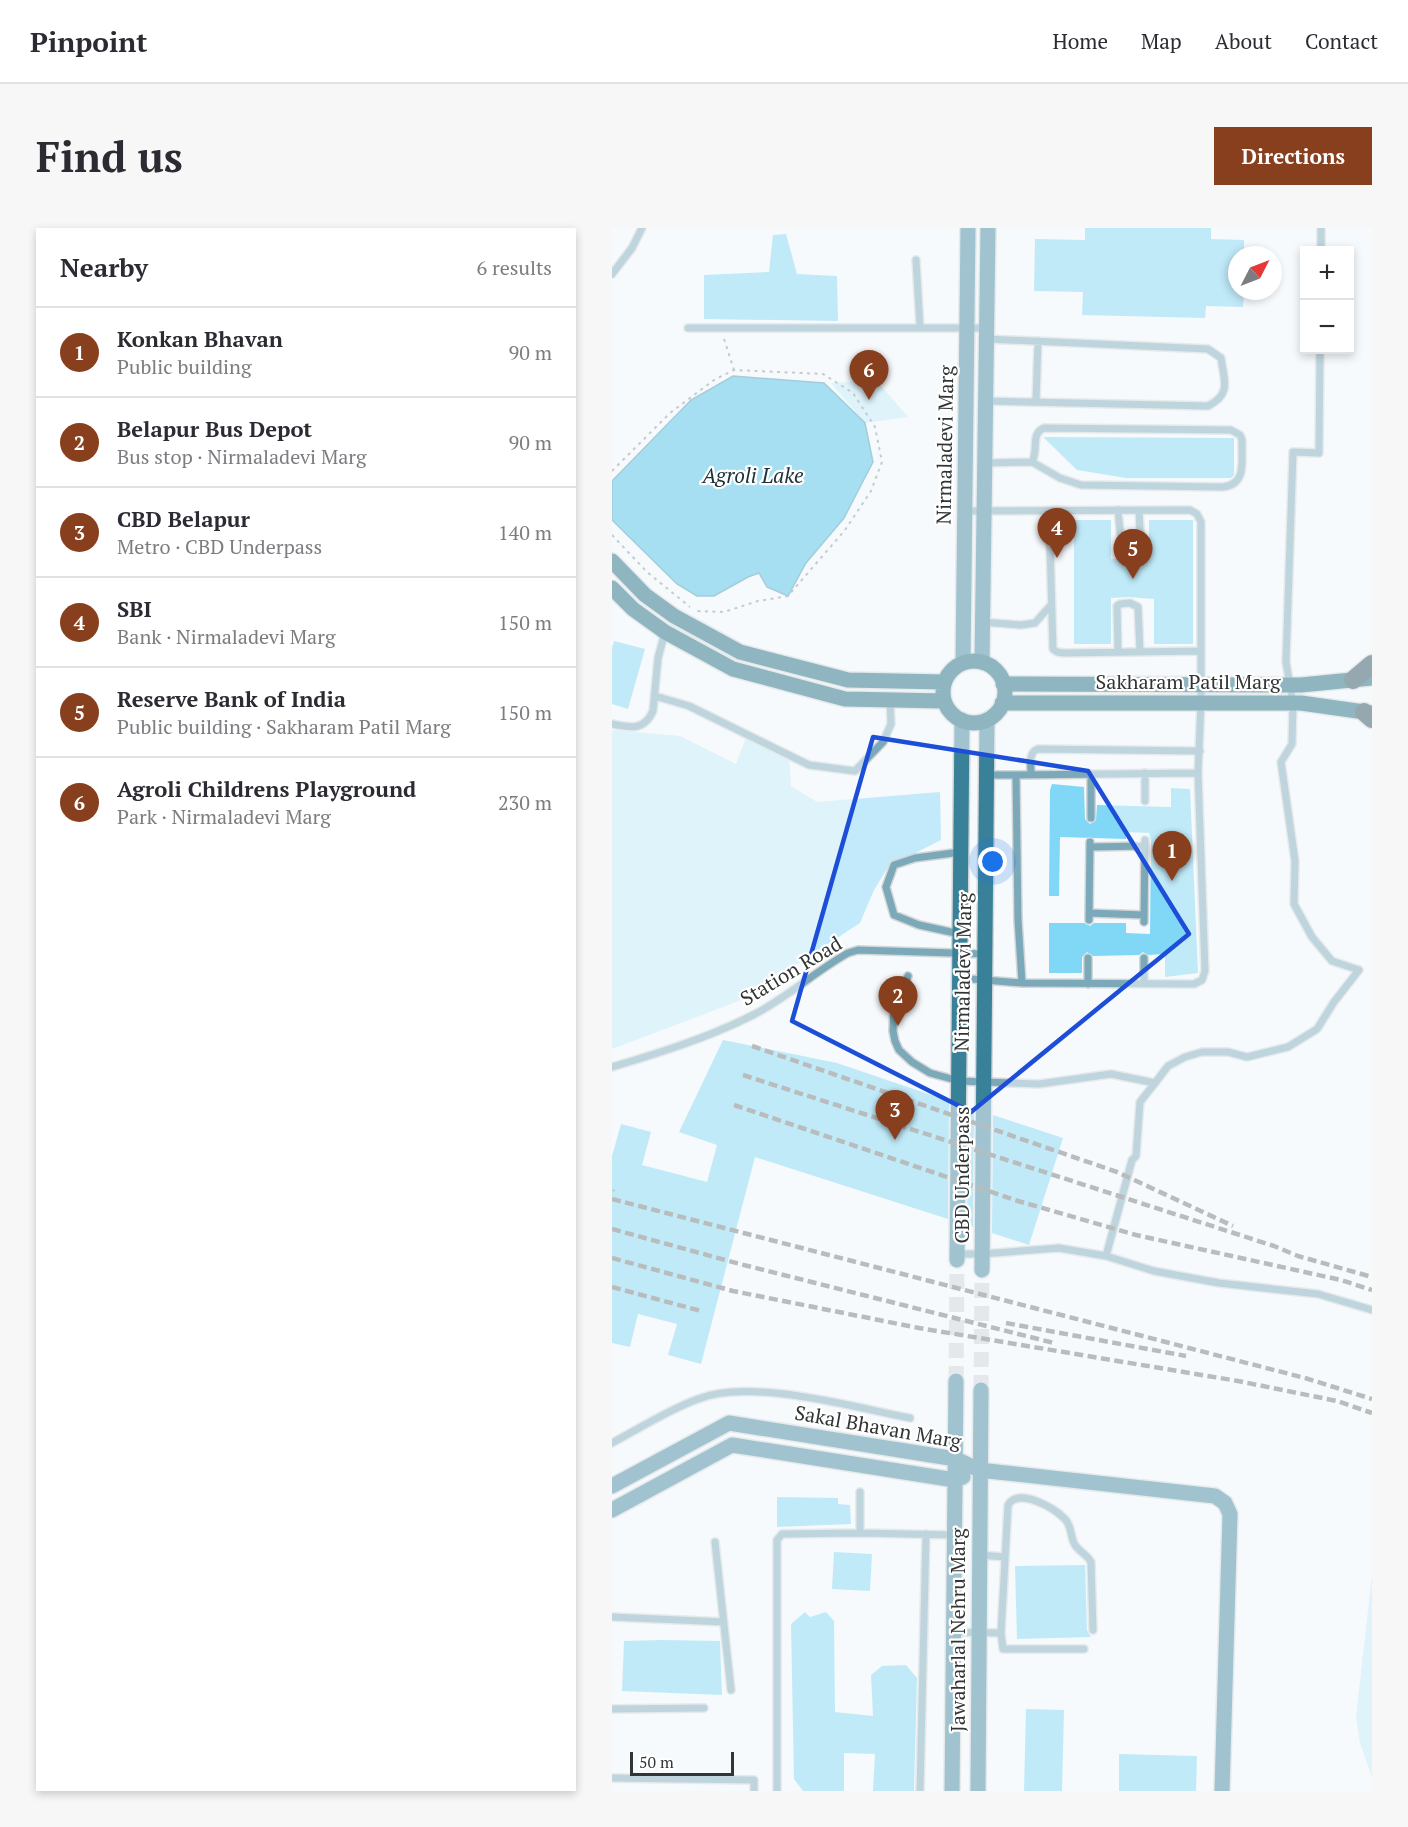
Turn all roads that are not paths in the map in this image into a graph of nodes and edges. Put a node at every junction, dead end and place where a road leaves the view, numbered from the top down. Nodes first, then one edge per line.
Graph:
1 (642, 228) edge
2 (968, 228) edge
3 (988, 228) edge
4 (1321, 228) edge
5 (1321, 246) edge
6 (916, 260) dead end
7 (612, 274) edge
8 (920, 327) junction
9 (967, 327) junction
10 (688, 328) dead end
11 (986, 333) junction
12 (1038, 341) junction
13 (1320, 354) edge
14 (985, 401) junction
15 (1036, 402) junction
16 (1032, 462) junction
17 (985, 463) junction
18 (1118, 510) junction
19 (1139, 510) junction
20 (965, 511) junction
21 (984, 512) junction
22 (1049, 512) junction
23 (612, 561) edge
24 (612, 588) edge
25 (1050, 606) junction
26 (982, 622) junction
27 (665, 632) junction
28 (1201, 651) junction
29 (1118, 652) junction
30 (1140, 652) junction
31 (982, 662) junction
32 (963, 663) junction
33 (1372, 664) edge
34 (1372, 678) edge
35 (1353, 680) junction
36 (944, 682) junction
37 (1003, 684) junction
38 (1200, 685) junction
39 (1290, 685) junction
40 (655, 696) junction
41 (890, 700) junction
42 (944, 701) junction
43 (1202, 702) junction
44 (1002, 703) junction
45 (1293, 703) junction
46 (1370, 715) edge
47 (962, 720) junction
48 (987, 720) junction
49 (612, 724) edge
50 (1200, 751) junction
51 (1145, 773) junction
52 (1198, 773) junction
53 (1031, 774) junction
54 (1091, 774) junction
55 (986, 775) junction
56 (1016, 775) junction
57 (1145, 801) dead end
58 (1091, 818) dead end
59 (961, 852) junction
60 (1089, 917) joint
61 (960, 934) junction
62 (960, 953) junction
63 (985, 954) junction
64 (1088, 958) dead end
65 (1144, 958) dead end
66 (908, 976) dead end
67 (960, 978) junction
68 (984, 981) junction
69 (1022, 983) junction
70 (1088, 984) junction
71 (1144, 984) junction
72 (612, 1067) edge
73 (983, 1080) junction
74 (959, 1081) junction
75 (1155, 1083) junction
76 (1106, 1256) junction
77 (957, 1257) joint
78 (982, 1262) junction
79 (1372, 1310) edge
80 (956, 1382) tunnel mouth
81 (981, 1390) tunnel mouth
82 (910, 1418) dead end
83 (612, 1443) edge
84 (956, 1458) junction
85 (980, 1470) junction
86 (955, 1480) junction
87 (612, 1486) edge
88 (860, 1492) dead end
89 (612, 1509) edge
90 (860, 1533) junction
91 (926, 1533) junction
92 (955, 1535) junction
93 (715, 1542) dead end
94 (980, 1555) junction
95 (1005, 1557) junction
96 (612, 1617) edge
97 (724, 1622) junction
98 (1093, 1630) dead end
99 (954, 1632) junction
100 (979, 1632) junction
101 (1001, 1633) junction
102 (1084, 1649) dead end
103 (731, 1690) dead end
104 (704, 1708) dead end
105 (612, 1709) edge
106 (612, 1778) edge
107 (754, 1791) edge
108 (777, 1791) edge
109 (920, 1791) edge
110 (952, 1791) edge
111 (978, 1791) edge
112 (1222, 1791) edge

1 - 7 lane
2 - 9 main road, Nirmaladevi Marg
3 - 11 main road, Nirmaladevi Marg
4 - 5 lane
6 - 8 lane
8 - 9 lane
8 - 10 lane
9 - 11 lane
9 - 20 main road, Nirmaladevi Marg
11 - 12 lane
11 - 14 main road, Nirmaladevi Marg
12 - 15 lane
12 - 15 lane
13 - 39 lane
14 - 15 lane
14 - 17 main road, Nirmaladevi Marg
16 - 16 lane
16 - 17 lane
17 - 21 main road, Nirmaladevi Marg
18 - 19 lane
18 - 19 lane
18 - 22 lane
19 - 28 lane
20 - 21 lane
20 - 32 main road, Nirmaladevi Marg
21 - 22 lane
21 - 26 main road, Nirmaladevi Marg
22 - 25 lane
23 - 36 main road
24 - 27 main road
25 - 26 lane
25 - 29 lane
26 - 31 main road, Nirmaladevi Marg
27 - 40 lane
27 - 41 main road
28 - 30 lane
28 - 38 lane
29 - 30 lane
29 - 30 lane
31 - 32 main road
31 - 37 main road
32 - 36 main road
33 - 35 highway
34 - 35 main road, Sakharam Patil Marg
35 - 39 main road, Sakharam Patil Marg
36 - 42 main road
37 - 38 main road, Sakharam Patil Marg
37 - 44 main road
38 - 39 main road, Sakharam Patil Marg
38 - 43 lane
39 - 45 lane
40 - 41 lane
40 - 49 lane
41 - 42 main road
42 - 47 main road
43 - 44 main road, Sakharam Patil Marg
43 - 45 main road, Sakharam Patil Marg
43 - 50 lane
44 - 48 main road
45 - 46 main road, Sakharam Patil Marg
45 - 75 lane
47 - 48 main road
47 - 59 main road, Nirmaladevi Marg
48 - 55 main road, Nirmaladevi Marg
50 - 52 lane
50 - 53 lane
51 - 52 lane
51 - 54 lane
51 - 57 lane
52 - 71 lane
53 - 54 lane
53 - 56 lane
54 - 58 lane
55 - 56 lane
55 - 63 main road, Nirmaladevi Marg
56 - 69 lane
59 - 61 main road, Nirmaladevi Marg
59 - 61 lane
60 - 60 lane
61 - 62 main road, Nirmaladevi Marg
62 - 63 lane, Station Road
62 - 67 main road, Nirmaladevi Marg
62 - 72 lane, Station Road
63 - 68 main road, Nirmaladevi Marg
64 - 70 lane
65 - 71 lane
66 - 74 lane
67 - 68 lane
67 - 74 main road, Nirmaladevi Marg
68 - 69 lane
68 - 73 main road, Nirmaladevi Marg
69 - 70 lane
70 - 71 lane
73 - 74 lane
73 - 75 lane
73 - 78 main road, CBD Underpass
74 - 77 main road, CBD Underpass
75 - 76 lane
76 - 78 lane
76 - 79 lane
77 - 78 lane
80 - 84 main road
81 - 85 main road
82 - 83 lane
84 - 85 main road, Sakal Bhavan Marg
84 - 86 main road
84 - 87 main road, Sakal Bhavan Marg
85 - 86 main road, Sakal Bhavan Marg
85 - 94 main road, Jawaharlal Nehru Marg
85 - 112 main road
86 - 89 main road, Sakal Bhavan Marg
86 - 92 main road, Jawaharlal Nehru Marg
88 - 90 lane
90 - 91 lane
90 - 108 lane
91 - 92 lane
91 - 109 lane
92 - 99 main road, Jawaharlal Nehru Marg
93 - 97 lane
94 - 95 lane
94 - 100 main road, Jawaharlal Nehru Marg
95 - 98 lane
95 - 101 lane
96 - 97 lane
97 - 103 lane
99 - 100 lane
99 - 110 main road, Jawaharlal Nehru Marg
100 - 101 lane
100 - 111 main road, Jawaharlal Nehru Marg
101 - 102 lane
104 - 105 lane
106 - 107 lane

